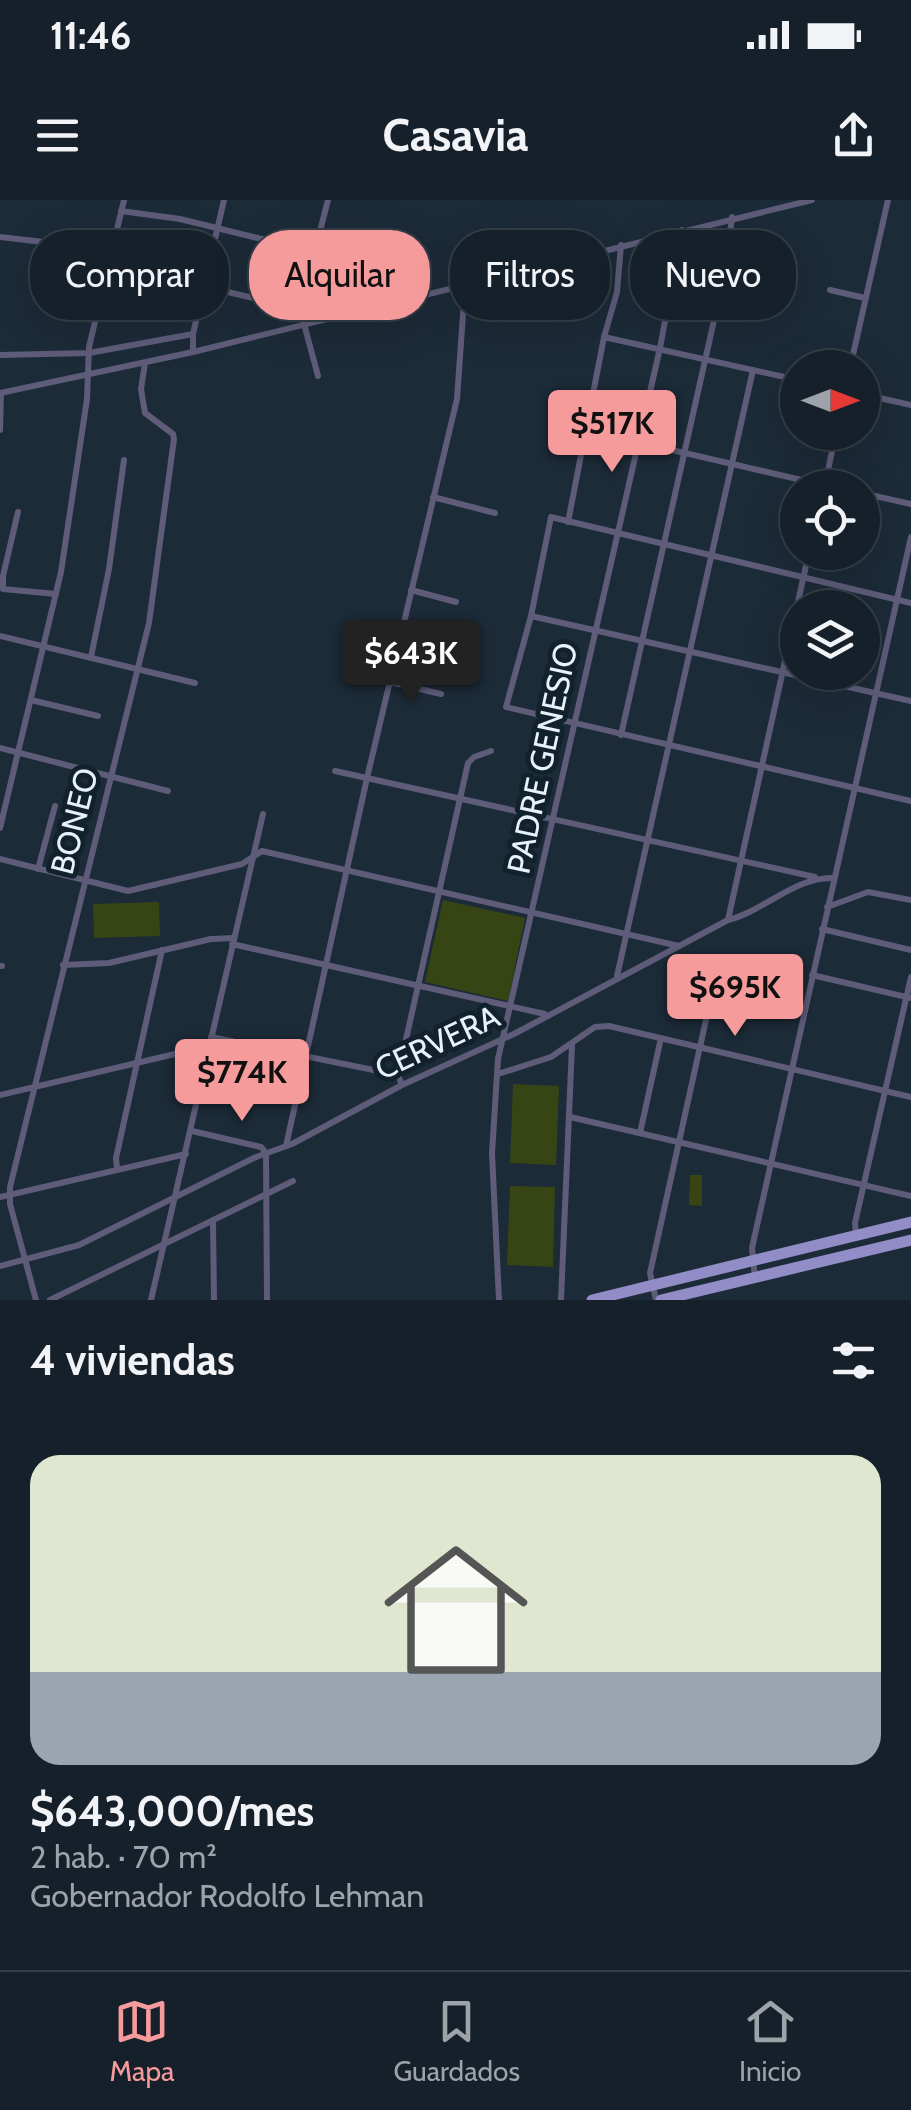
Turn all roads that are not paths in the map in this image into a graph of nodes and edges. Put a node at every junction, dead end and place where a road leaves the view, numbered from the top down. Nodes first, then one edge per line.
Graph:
1 (124, 200) edge
2 (224, 200) edge
3 (328, 200) edge
4 (812, 200) edge
5 (888, 200) edge
6 (121, 212) junction
7 (732, 217) junction
8 (218, 228) junction
9 (116, 230) edge
10 (320, 230) edge
11 (682, 230) edge
12 (730, 230) edge
13 (249, 236) edge
14 (0, 237) edge
15 (30, 240) edge
16 (630, 243) edge
17 (622, 245) junction
18 (610, 248) edge
19 (450, 290) edge
20 (830, 290) dead end
21 (866, 298) junction
22 (96, 320) edge
23 (196, 320) edge
24 (304, 320) edge
25 (463, 320) edge
26 (665, 320) edge
27 (714, 320) edge
28 (306, 324) junction
29 (193, 334) junction
30 (604, 337) junction
31 (660, 348) junction
32 (854, 350) edge
33 (192, 352) junction
34 (89, 354) junction
35 (0, 355) edge
36 (706, 359) junction
37 (145, 363) junction
38 (753, 370) junction
39 (88, 376) junction
40 (318, 376) dead end
41 (780, 376) edge
42 (1, 393) edge
43 (880, 398) edge
44 (911, 405) edge
45 (0, 430) edge
46 (586, 430) junction
47 (638, 443) junction
48 (685, 453) junction
49 (124, 460) dead end
50 (732, 463) junction
51 (780, 475) edge
52 (433, 497) junction
53 (880, 497) edge
54 (911, 504) edge
55 (18, 512) dead end
56 (495, 513) dead end
57 (568, 522) junction
58 (617, 535) junction
59 (911, 537) edge
60 (664, 546) junction
61 (712, 558) junction
62 (805, 570) edge
63 (803, 579) junction
64 (412, 590) junction
65 (801, 590) edge
66 (56, 594) junction
67 (897, 600) junction
68 (456, 602) dead end
69 (911, 603) edge
70 (531, 616) junction
71 (595, 631) junction
72 (0, 636) edge
73 (642, 642) junction
74 (44, 646) junction
75 (691, 652) junction
76 (91, 658) junction
77 (138, 670) junction
78 (780, 673) edge
79 (390, 682) junction
80 (780, 682) edge
81 (195, 683) dead end
82 (859, 690) edge
83 (441, 694) dead end
84 (877, 694) junction
85 (31, 700) junction
86 (911, 701) edge
87 (98, 716) dead end
88 (574, 724) junction
89 (620, 736) junction
90 (669, 746) junction
91 (0, 748) edge
92 (491, 750) dead end
93 (19, 752) junction
94 (762, 768) junction
95 (335, 771) dead end
96 (112, 776) junction
97 (367, 778) junction
98 (855, 789) junction
99 (168, 791) dead end
100 (460, 797) junction
101 (911, 802) edge
102 (55, 806) dead end
103 (263, 814) dead end
104 (554, 818) junction
105 (0, 828) edge
106 (648, 840) junction
107 (253, 856) junction
108 (0, 859) edge
109 (741, 860) junction
110 (38, 869) junction
111 (346, 870) junction
112 (817, 877) junction
113 (834, 878) junction
114 (84, 882) junction
115 (440, 892) junction
116 (911, 900) edge
117 (827, 908) junction
118 (533, 913) junction
119 (728, 920) junction
120 (822, 929) junction
121 (627, 932) junction
122 (233, 941) junction
123 (680, 946) junction
124 (162, 950) junction
125 (911, 950) edge
126 (326, 964) junction
127 (63, 965) junction
128 (812, 975) junction
129 (617, 977) junction
130 (911, 978) edge
131 (420, 984) junction
132 (711, 998) dead end
133 (909, 998) edge
134 (511, 1006) junction
135 (546, 1014) junction
136 (211, 1037) junction
137 (504, 1038) junction
138 (661, 1038) junction
139 (572, 1044) junction
140 (209, 1046) junction
141 (700, 1049) junction
142 (304, 1056) junction
143 (139, 1062) junction
144 (791, 1070) junction
145 (385, 1074) junction
146 (398, 1074) junction
147 (498, 1074) junction
148 (402, 1085) junction
149 (32, 1088) junction
150 (391, 1090) junction
151 (885, 1091) junction
152 (0, 1095) edge
153 (911, 1097) edge
154 (570, 1118) junction
155 (192, 1131) junction
156 (640, 1132) junction
157 (678, 1141) junction
158 (286, 1146) junction
159 (266, 1153) junction
160 (186, 1154) junction
161 (770, 1162) junction
162 (117, 1168) junction
163 (293, 1181) dead end
164 (864, 1185) junction
165 (10, 1194) junction
166 (266, 1195) junction
167 (911, 1196) edge
168 (0, 1197) edge
169 (176, 1198) junction
170 (212, 1220) junction
171 (911, 1222) edge
172 (856, 1235) junction
173 (911, 1240) edge
174 (166, 1242) junction
175 (26, 1259) junction
176 (752, 1260) junction
177 (0, 1266) edge
178 (755, 1278) junction
179 (651, 1286) junction
180 (36, 1300) edge
181 (50, 1300) edge
182 (151, 1300) edge
183 (214, 1300) edge
184 (267, 1300) edge
185 (499, 1300) edge
186 (561, 1300) edge
187 (592, 1300) edge
188 (658, 1300) edge

1 - 6 street
2 - 8 street
3 - 10 street
4 - 7 street
5 - 21 street
6 - 8 street
6 - 9 street
7 - 11 street
7 - 12 street
8 - 13 street
14 - 15 street
16 - 17 street
17 - 18 street
17 - 30 street
19 - 28 street
20 - 21 street
21 - 32 street
22 - 34 street
23 - 29 street
24 - 28 street
25 - 52 street
26 - 31 street, PADRE GENESIO
27 - 36 street
28 - 33 street
28 - 40 street
29 - 33 street
29 - 34 street
30 - 31 street
30 - 46 street
31 - 36 street
31 - 47 street, PADRE GENESIO
33 - 37 street
34 - 35 street
34 - 39 street
36 - 38 street
36 - 48 street
37 - 39 street
37 - 77 street, BONEO
38 - 41 street
38 - 50 street
39 - 42 street
39 - 66 street
42 - 45 street
43 - 44 street
46 - 47 street
46 - 57 street
47 - 48 street
47 - 58 street, PADRE GENESIO
48 - 50 street
48 - 60 street
49 - 76 street
50 - 51 street
50 - 61 street
52 - 56 street
52 - 64 street
53 - 54 street
55 - 66 street
57 - 58 street
57 - 70 street
58 - 60 street
58 - 71 street, PADRE GENESIO
59 - 67 street
60 - 61 street
60 - 73 street
61 - 63 street
61 - 75 street
62 - 63 street
63 - 65 street
63 - 67 street
64 - 68 street
64 - 79 street
66 - 74 street
67 - 69 street
67 - 84 street
70 - 71 street
70 - 88 street
71 - 73 street
71 - 88 street, PADRE GENESIO
72 - 74 street
73 - 75 street
73 - 89 street
74 - 76 street
74 - 85 street
75 - 78 street
75 - 90 street
76 - 77 street
77 - 81 street
77 - 96 street, BONEO
79 - 83 street
79 - 97 street
80 - 94 street
82 - 84 street
84 - 86 street
84 - 98 street
85 - 87 street
85 - 93 street
88 - 89 street
88 - 104 street, PADRE GENESIO
89 - 90 street
90 - 94 street
90 - 106 street
91 - 93 street
92 - 100 street
93 - 96 street
93 - 105 street
94 - 98 street
94 - 109 street
95 - 97 street
96 - 99 street
96 - 114 street, BONEO
97 - 100 street
97 - 111 street
98 - 101 street
98 - 113 street
100 - 104 street
100 - 115 street
102 - 110 street
103 - 107 street
104 - 106 street
104 - 118 street, PADRE GENESIO
106 - 109 street
106 - 121 street
107 - 111 street
107 - 114 street
107 - 122 street
108 - 110 street
109 - 112 street
109 - 119 street
110 - 114 street
111 - 115 street
111 - 126 street
112 - 113 street, CERVERA
112 - 119 street, CERVERA
113 - 117 street
114 - 127 street, BONEO
115 - 118 street
115 - 131 street
116 - 117 street
117 - 120 street
118 - 121 street
118 - 134 street, PADRE GENESIO
119 - 123 street, CERVERA
120 - 125 street
120 - 128 street
121 - 123 street
121 - 129 street
122 - 124 street
122 - 126 street
122 - 136 street
123 - 129 street, CERVERA
124 - 127 street
124 - 143 street
126 - 131 street
126 - 142 street
127 - 149 street, BONEO
128 - 133 street
128 - 144 street
129 - 135 street, CERVERA
130 - 133 street
131 - 134 street
131 - 146 street
132 - 141 street
133 - 151 street
134 - 135 street
134 - 137 street, PADRE GENESIO
135 - 137 street, CERVERA
136 - 140 street
136 - 142 street
137 - 147 street, PADRE GENESIO
137 - 148 street, CERVERA
138 - 139 street
138 - 141 street
138 - 156 street
139 - 147 street
139 - 154 street
140 - 143 street
140 - 155 street
141 - 144 street
141 - 157 street
142 - 145 street
142 - 158 street
143 - 149 street
143 - 162 street
144 - 151 street
144 - 161 street
145 - 146 street
145 - 150 street
146 - 148 street
147 - 185 street, PADRE GENESIO
148 - 150 street, CERVERA
149 - 152 street
149 - 165 street, BONEO
150 - 158 street, CERVERA
151 - 153 street
151 - 164 street
154 - 156 street
154 - 186 street
155 - 159 street
155 - 160 street
156 - 157 street
157 - 161 street
157 - 179 street
158 - 159 street, CERVERA
159 - 166 street
159 - 169 street, CERVERA
160 - 162 street
160 - 169 street
161 - 164 street
161 - 176 street
162 - 165 street
163 - 166 street
164 - 167 street
164 - 172 street
165 - 168 street
165 - 175 street, BONEO
166 - 170 street
166 - 184 street
169 - 174 street
169 - 175 street, CERVERA
170 - 174 street
170 - 183 street
171 - 172 main road
172 - 176 main road
173 - 178 main road
174 - 181 street
174 - 182 street
175 - 177 street, CERVERA
175 - 180 street, BONEO
176 - 178 street
176 - 179 main road
178 - 188 main road
179 - 187 main road
179 - 188 street

